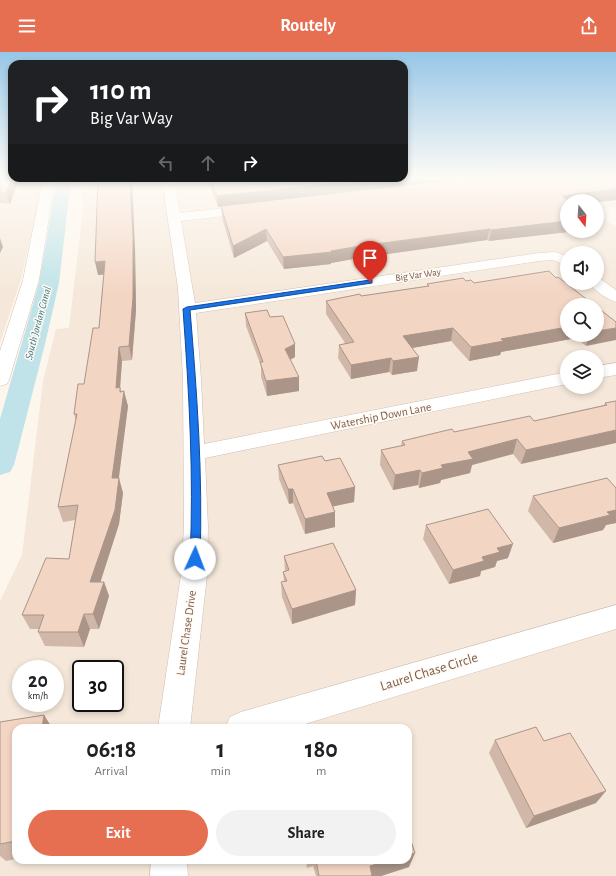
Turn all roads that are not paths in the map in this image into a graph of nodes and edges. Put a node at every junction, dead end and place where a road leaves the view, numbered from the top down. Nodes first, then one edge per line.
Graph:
1 (42, 217) edge
2 (179, 217) edge
3 (174, 218) joint
4 (560, 259) edge
5 (604, 288) edge
6 (616, 297) edge
7 (187, 309) junction
8 (616, 368) edge
9 (604, 371) edge
10 (560, 379) edge
11 (0, 380) edge
12 (195, 453) junction
13 (616, 617) edge
14 (175, 724) edge
15 (255, 724) edge
16 (169, 864) edge
17 (169, 876) edge

1 - 11 street
2 - 3 street
3 - 7 street, Laurel Chase Drive
4 - 7 street, Big Var Way
5 - 6 street
7 - 12 street, Laurel Chase Drive
8 - 9 street
10 - 12 street, Watership Down Lane
12 - 14 street, Laurel Chase Drive
13 - 15 street, Laurel Chase Circle
16 - 17 street

